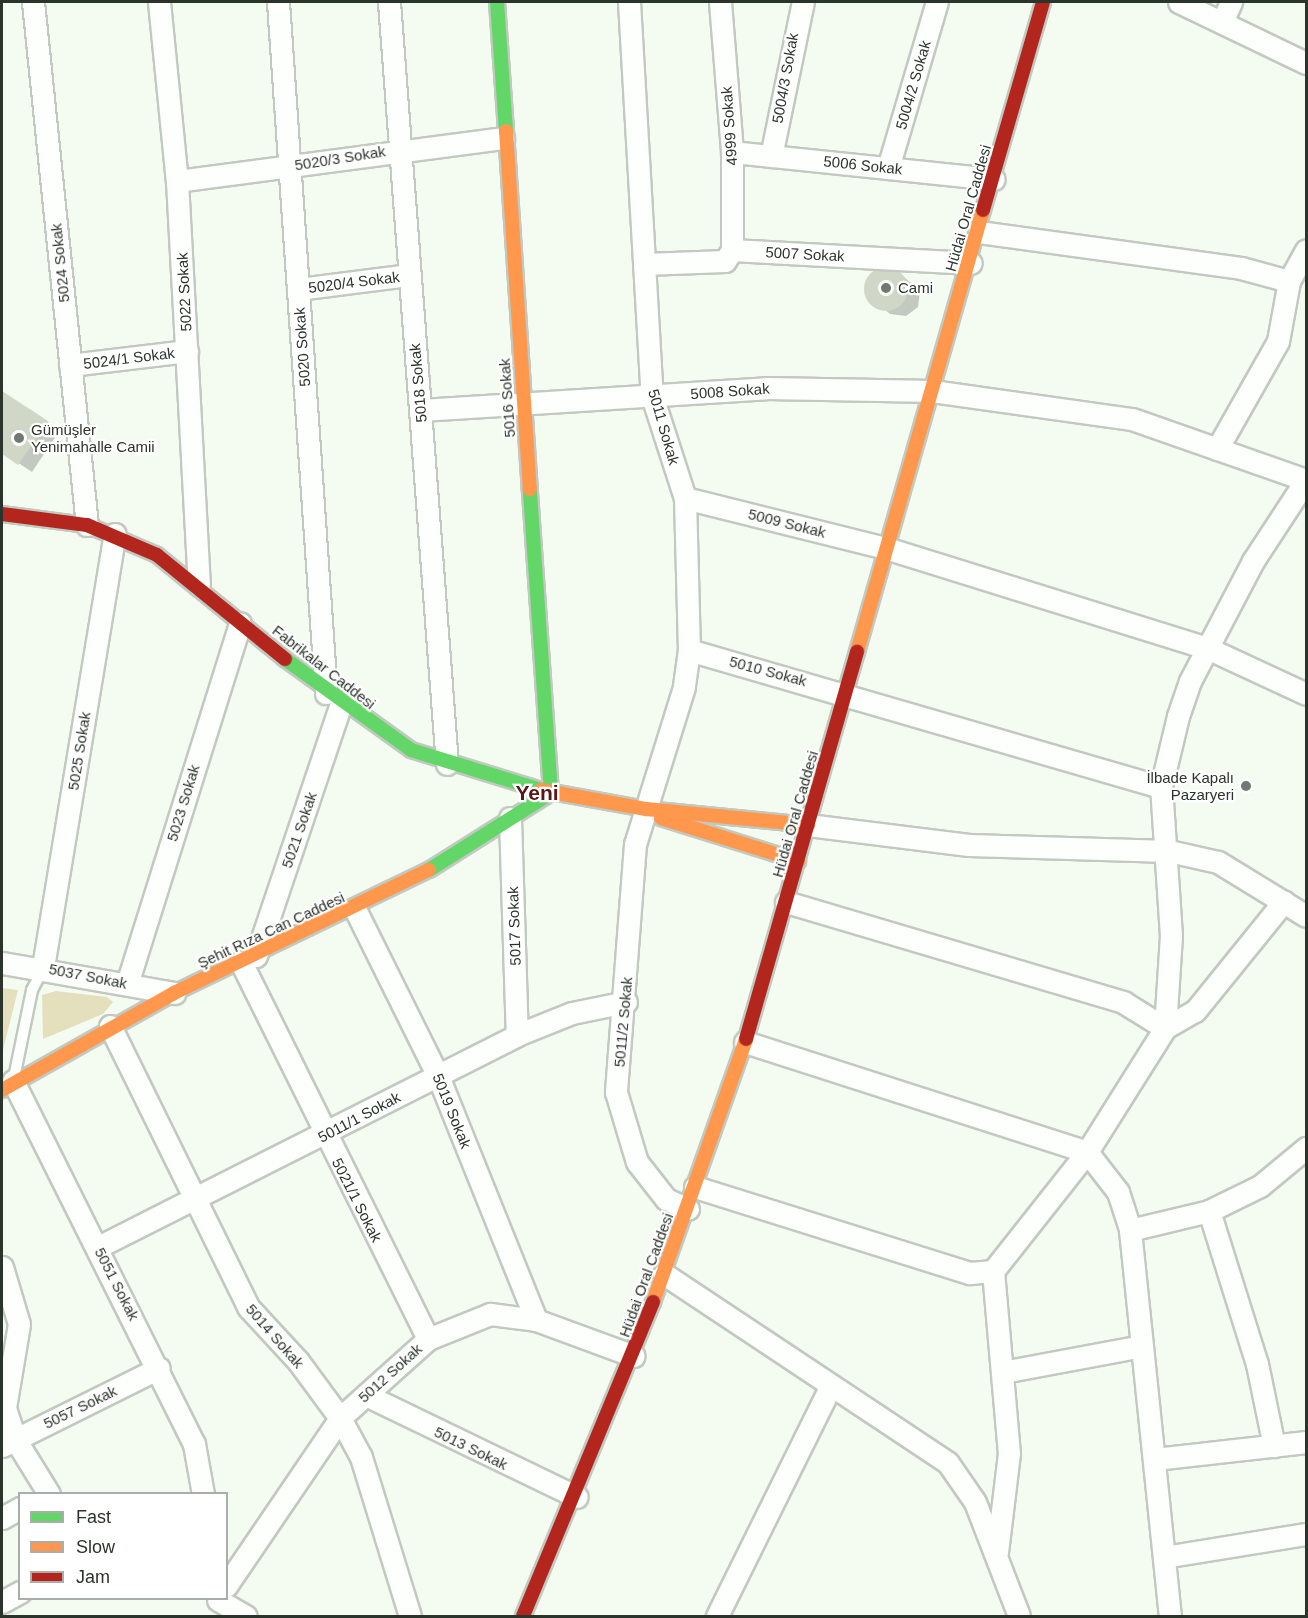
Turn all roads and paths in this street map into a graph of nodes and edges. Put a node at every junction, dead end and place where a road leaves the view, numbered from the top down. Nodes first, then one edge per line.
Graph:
1 (33, 2) edge
2 (159, 2) edge
3 (278, 2) edge
4 (389, 2) edge
5 (497, 2) edge
6 (629, 2) edge
7 (720, 2) edge
8 (803, 2) edge
9 (937, 2) edge
10 (1043, 2) edge
11 (1179, 2) edge
12 (1227, 11) edge
13 (1306, 63) edge
14 (503, 138) junction
15 (399, 150) junction
16 (732, 152) junction
17 (771, 156) junction
18 (290, 166) junction
19 (888, 168) junction
20 (994, 179) junction
21 (177, 181) junction
22 (979, 232) junction
23 (732, 250) junction
24 (1306, 250) edge
25 (970, 262) junction
26 (644, 264) junction
27 (410, 275) junction
28 (1290, 281) junction
29 (298, 289) junction
30 (187, 351) junction
31 (70, 365) junction
32 (932, 391) junction
33 (652, 396) junction
34 (524, 404) junction
35 (421, 410) junction
36 (1217, 449) junction
37 (1306, 480) edge
38 (685, 498) junction
39 (2, 514) edge
40 (87, 525) junction
41 (115, 534) junction
42 (888, 549) junction
43 (199, 584) junction
44 (240, 622) junction
45 (1207, 648) junction
46 (689, 650) junction
47 (847, 692) junction
48 (1306, 693) edge
49 (333, 699) junction
50 (447, 764) junction
51 (1161, 787) junction
52 (550, 793) junction
53 (646, 809) junction
54 (510, 818) junction
55 (808, 825) junction
56 (1169, 851) junction
57 (798, 861) junction
58 (1284, 901) junction
59 (786, 902) junction
60 (355, 909) junction
61 (1306, 916) edge
62 (249, 959) junction
63 (2, 963) edge
64 (43, 968) junction
65 (127, 984) junction
66 (174, 993) junction
67 (626, 1002) junction
68 (110, 1026) junction
69 (1165, 1028) junction
70 (518, 1035) junction
71 (745, 1041) junction
72 (438, 1076) junction
73 (7, 1086) edge
74 (324, 1135) junction
75 (1306, 1148) edge
76 (1087, 1152) junction
77 (695, 1187) junction
78 (193, 1202) junction
79 (688, 1209) junction
80 (1209, 1211) junction
81 (1130, 1230) junction
82 (98, 1247) junction
83 (2, 1267) edge
84 (993, 1271) junction
85 (664, 1274) junction
86 (536, 1320) junction
87 (428, 1339) junction
88 (1142, 1346) junction
89 (634, 1356) junction
90 (159, 1368) junction
91 (1003, 1372) junction
92 (830, 1387) junction
93 (366, 1395) junction
94 (3, 1402) edge
95 (340, 1418) junction
96 (8, 1442) edge
97 (1306, 1442) edge
98 (1274, 1446) junction
99 (1155, 1459) junction
100 (46, 1492) edge
101 (203, 1492) edge
102 (577, 1497) junction
103 (18, 1509) edge
104 (2, 1518) edge
105 (1306, 1534) edge
106 (997, 1552) junction
107 (233, 1556) edge
108 (1164, 1557) junction
109 (228, 1571) edge
110 (18, 1593) edge
111 (218, 1600) edge
112 (2, 1602) edge
113 (402, 1614) edge
114 (246, 1617) edge
115 (523, 1617) edge
116 (717, 1617) edge
117 (1019, 1617) edge
118 (1170, 1617) edge

1 - 31 street, 5024 Sokak
2 - 21 street, 5022 Sokak
3 - 18 street, 5020 Sokak
4 - 15 street, 5018 Sokak
5 - 14 street, 5016 Sokak
6 - 26 street, 5011 Sokak
7 - 16 street, 4999 Sokak
8 - 17 street, 5004/3 Sokak
9 - 19 street, 5004/2 Sokak
10 - 20 street, Hüdai Oral Caddesi
11 - 12 street
12 - 13 street
14 - 15 street, 5020/3 Sokak
14 - 34 street, 5016 Sokak
15 - 18 street, 5020/3 Sokak
15 - 27 street, 5018 Sokak
16 - 17 street, 5006 Sokak
16 - 23 street, 4999 Sokak
17 - 19 street, 5006 Sokak
18 - 21 street, 5020/3 Sokak
18 - 29 street, 5020 Sokak
19 - 20 street, 5006 Sokak
20 - 22 street, Hüdai Oral Caddesi
21 - 30 street, 5022 Sokak
22 - 25 street, Hüdai Oral Caddesi
22 - 28 street
23 - 25 street, 5007 Sokak
23 - 26 street, 5007 Sokak
24 - 28 street
25 - 32 street, Hüdai Oral Caddesi
26 - 33 street, 5011 Sokak
27 - 29 street, 5020/4 Sokak
27 - 35 street, 5018 Sokak
28 - 36 street
29 - 49 street, 5020 Sokak
30 - 31 street, 5024/1 Sokak
30 - 43 street, 5022 Sokak
31 - 40 street, 5024 Sokak
32 - 33 street, 5008 Sokak
32 - 36 street, 5008 Sokak
32 - 42 street, Hüdai Oral Caddesi
33 - 34 street, 5008 Sokak
33 - 38 street, 5011 Sokak
34 - 35 street, 5008 Sokak
34 - 52 street, 5016 Sokak
35 - 50 street, 5018 Sokak
36 - 37 street, 5008 Sokak
37 - 45 street
38 - 42 street, 5009 Sokak
38 - 46 street, 5011 Sokak
39 - 40 street, Fabrikalar Caddesi
40 - 41 street, Fabrikalar Caddesi
41 - 43 street, Fabrikalar Caddesi
41 - 64 street, 5025 Sokak
42 - 45 street, 5009 Sokak
42 - 47 street, Hüdai Oral Caddesi
43 - 44 street, Fabrikalar Caddesi
44 - 49 street, Fabrikalar Caddesi
44 - 65 street, 5023 Sokak
45 - 48 street, 5009 Sokak
45 - 51 street
46 - 47 street, 5010 Sokak
46 - 53 street, 5011 Sokak
47 - 51 street, 5010 Sokak
47 - 55 street, Hüdai Oral Caddesi
49 - 50 street, Fabrikalar Caddesi
49 - 62 street, 5021 Sokak
50 - 52 street, Fabrikalar Caddesi
51 - 56 street
52 - 53 street, Fabrikalar Caddesi
52 - 54 street, Şehit Rıza Can Caddesi
53 - 55 street, Fabrikalar Caddesi
53 - 57 street, Fabrikalar Caddesi
53 - 67 street, 5011/2 Sokak
54 - 60 street, Şehit Rıza Can Caddesi
54 - 70 street, 5017 Sokak
55 - 56 street
55 - 57 street, Hüdai Oral Caddesi
56 - 58 street
56 - 69 street
57 - 59 street, Hüdai Oral Caddesi
58 - 61 street
58 - 69 street
59 - 69 street
59 - 71 street, Hüdai Oral Caddesi
60 - 62 street, Şehit Rıza Can Caddesi
60 - 72 street, 5019 Sokak
62 - 66 street, Şehit Rıza Can Caddesi
62 - 74 street, 5021/1 Sokak
63 - 64 street, 5037 Sokak
64 - 65 street, 5037 Sokak
64 - 73 lane
65 - 66 street, 5037 Sokak
66 - 68 street, Şehit Rıza Can Caddesi
67 - 70 street, 5011/1 Sokak
67 - 79 street, 5011/2 Sokak
68 - 73 street, Şehit Rıza Can Caddesi
68 - 78 street, 5014 Sokak
69 - 76 street
70 - 72 street, 5011/1 Sokak
71 - 76 street
71 - 77 street, Hüdai Oral Caddesi
72 - 74 street, 5011/1 Sokak
72 - 86 street, 5019 Sokak
73 - 82 street, 5051 Sokak
74 - 78 street, 5011/1 Sokak
74 - 87 street, 5021/1 Sokak
75 - 80 street
76 - 81 street
76 - 84 street
77 - 79 street, Hüdai Oral Caddesi
77 - 84 street
78 - 82 street, 5011/1 Sokak
78 - 95 street, 5014 Sokak
79 - 85 street, Hüdai Oral Caddesi
80 - 81 street
80 - 98 street
81 - 88 street
82 - 90 street, 5051 Sokak
83 - 94 street
84 - 91 street
85 - 89 street, Hüdai Oral Caddesi
85 - 92 street
86 - 87 street, 5012 Sokak
86 - 89 street, 5012 Sokak
87 - 93 street, 5012 Sokak
88 - 91 street
88 - 99 street
89 - 102 street, Hüdai Oral Caddesi
90 - 96 street, 5057 Sokak
90 - 101 street, 5051 Sokak
91 - 106 street
92 - 106 street
92 - 116 street
93 - 95 street, 5012 Sokak
93 - 102 street, 5013 Sokak
94 - 96 street
95 - 107 street, 5012 Sokak
95 - 113 street, 5014 Sokak
96 - 100 street
97 - 98 street
98 - 99 street
99 - 108 street
102 - 115 street, Hüdai Oral Caddesi
103 - 104 street
105 - 108 street
106 - 117 street
107 - 109 street, 5012 Sokak
108 - 118 street
110 - 112 street
111 - 114 street

